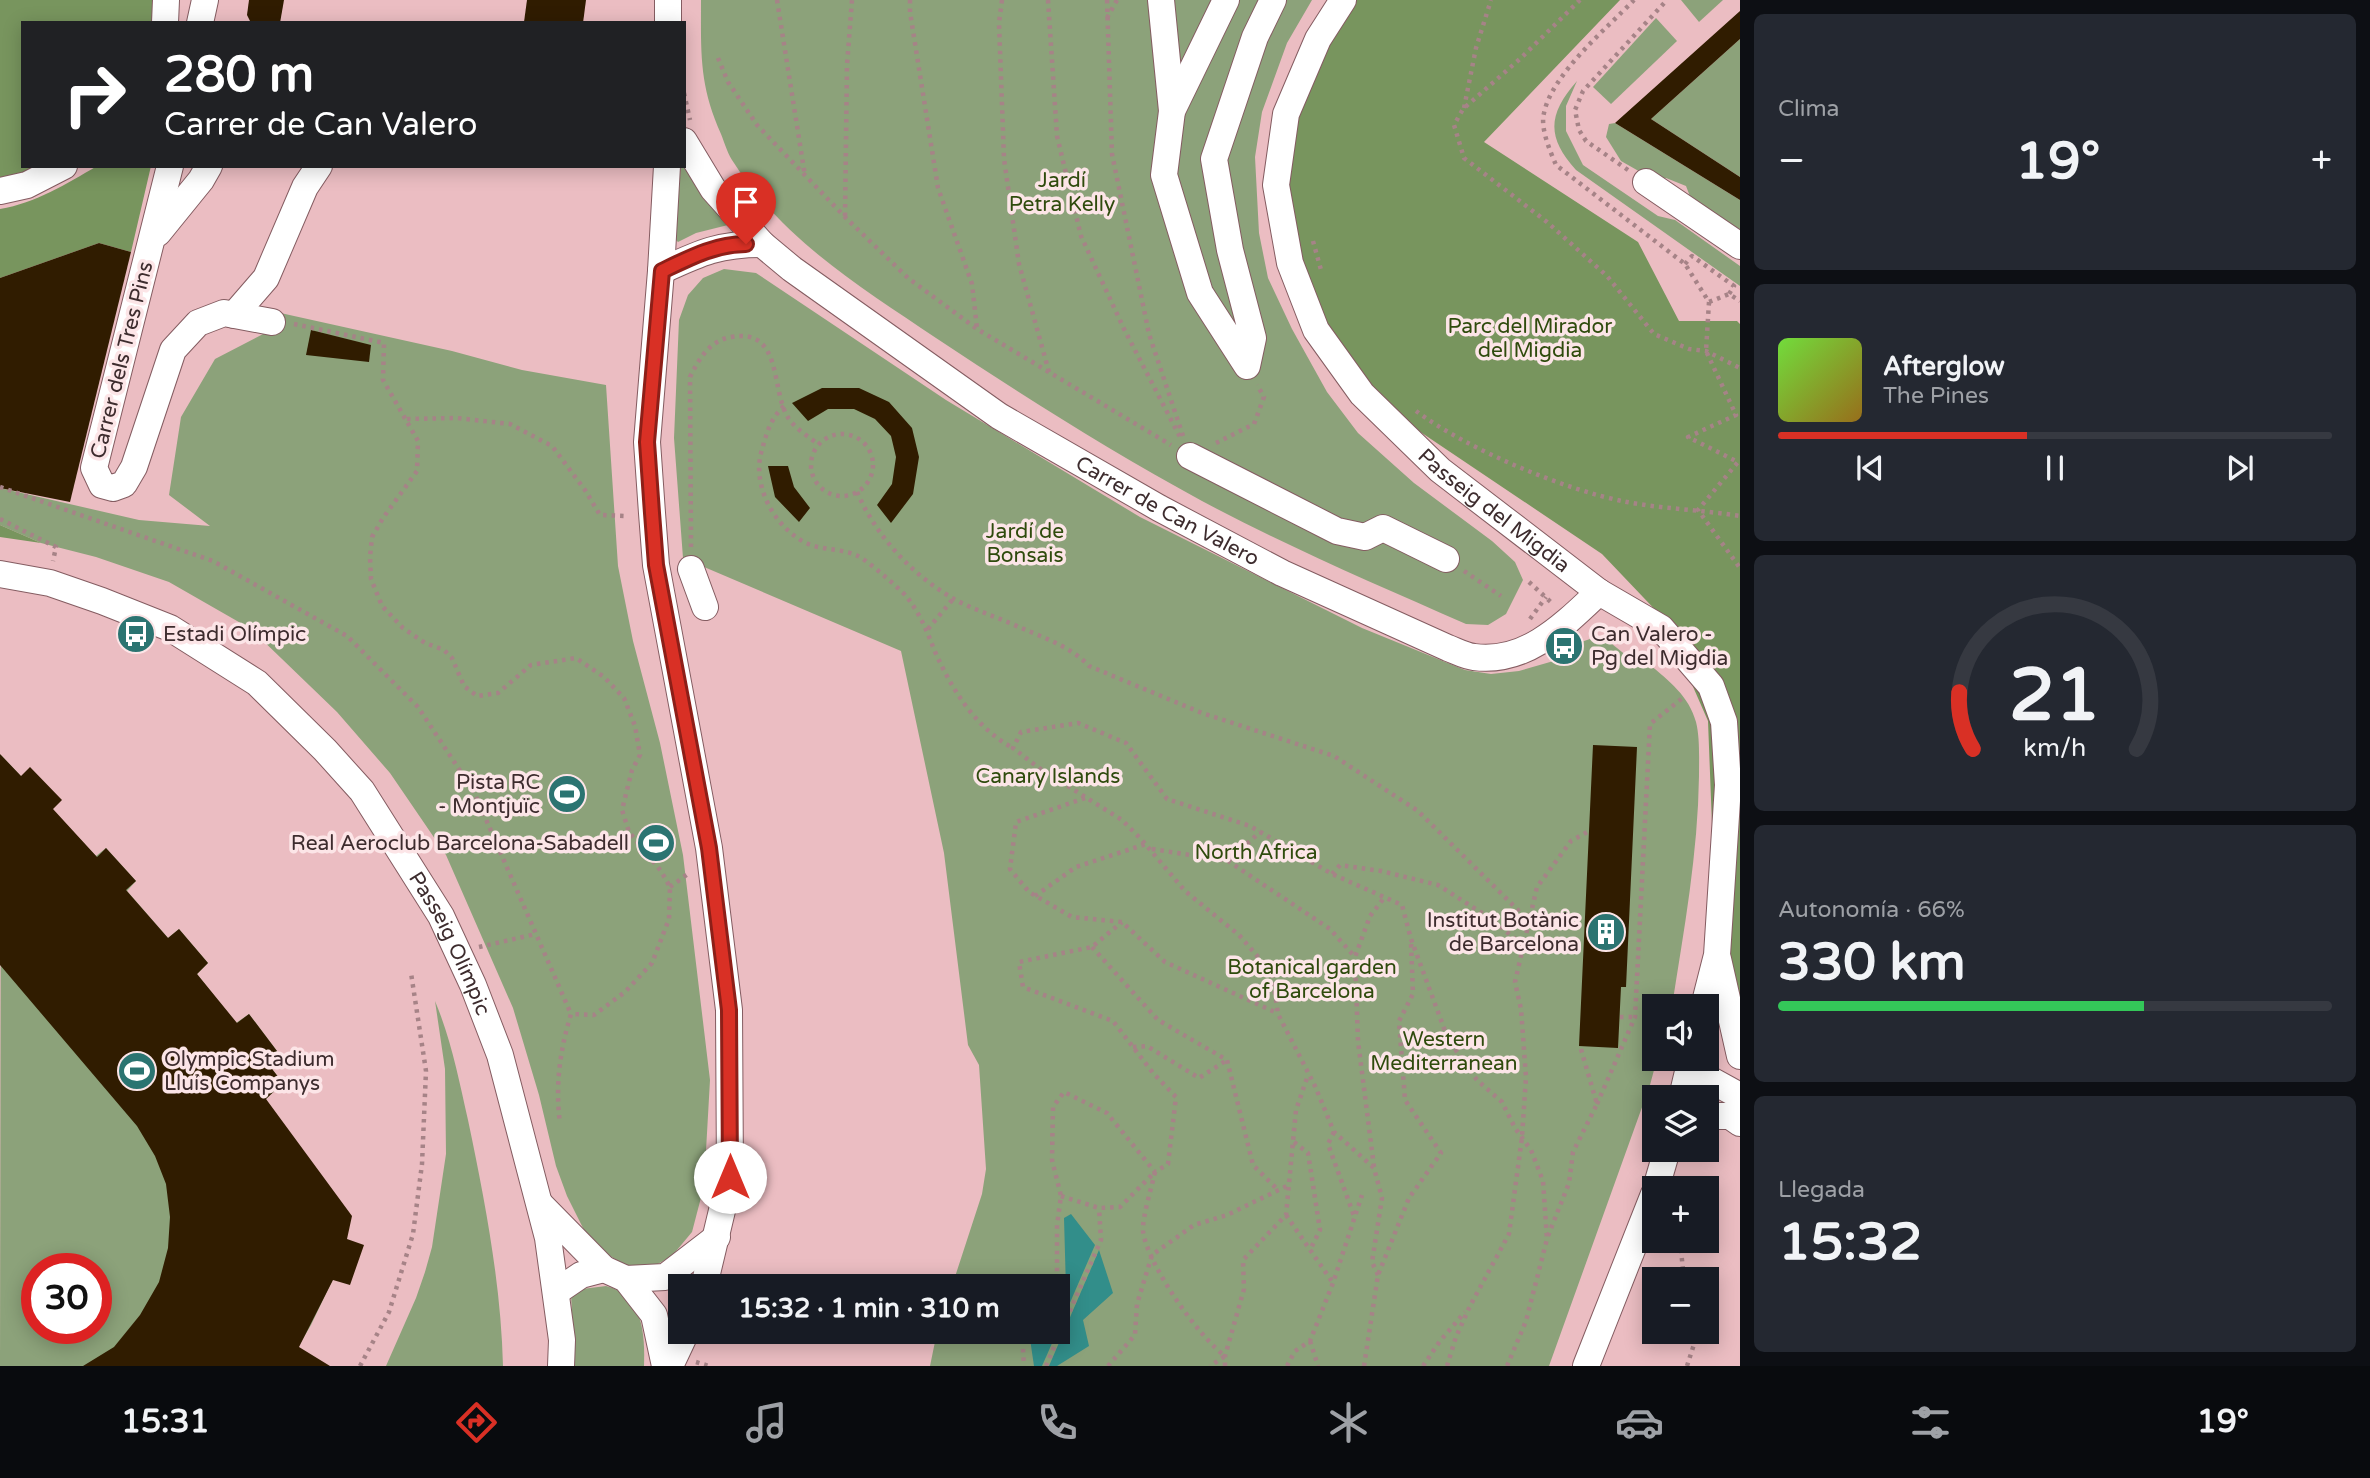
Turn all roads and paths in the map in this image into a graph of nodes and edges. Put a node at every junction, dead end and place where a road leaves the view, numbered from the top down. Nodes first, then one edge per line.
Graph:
1 (166, 0) edge
2 (205, 0) edge
3 (668, 0) edge
4 (777, 0) edge
5 (852, 0) edge
6 (910, 0) edge
7 (1002, 0) edge
8 (1048, 0) edge
9 (1107, 0) edge
10 (1117, 0) edge
11 (1161, 0) edge
12 (1226, 0) edge
13 (1273, 0) edge
14 (1343, 0) edge
15 (1491, 0) edge
16 (1580, 0) edge
17 (1634, 0) edge
18 (1667, 0) edge
19 (1107, 18) junction
20 (165, 21) edge
21 (200, 21) edge
22 (668, 21) edge
23 (718, 58) dead end
24 (1463, 109) junction
25 (1172, 111) junction
26 (686, 144) edge
27 (60, 168) edge
28 (170, 168) edge
29 (208, 168) edge
30 (318, 168) edge
31 (667, 168) edge
32 (806, 177) junction
33 (1646, 182) joint
34 (0, 191) edge
35 (845, 217) junction
36 (1311, 236) dead end
37 (152, 240) junction
38 (762, 244) junction
39 (1740, 246) edge
40 (1685, 264) junction
41 (662, 271) junction
42 (1322, 276) dead end
43 (1729, 294) junction
44 (1740, 301) edge
45 (1709, 302) junction
46 (234, 315) junction
47 (272, 322) dead end
48 (308, 326) dead end
49 (978, 329) junction
50 (1706, 351) junction
51 (1247, 366) junction
52 (1740, 368) edge
53 (1049, 373) junction
54 (783, 406) junction
55 (1413, 408) dead end
56 (407, 419) junction
57 (818, 444) junction
58 (1190, 456) junction
59 (0, 488) edge
60 (857, 492) junction
61 (1698, 510) junction
62 (626, 516) dead end
63 (1740, 516) edge
64 (0, 519) edge
65 (1446, 559) joint
66 (1740, 568) edge
67 (691, 569) joint
68 (0, 574) edge
69 (1529, 582) dead end
70 (50, 583) junction
71 (1599, 592) junction
72 (1502, 596) dead end
73 (1546, 597) junction
74 (954, 599) junction
75 (705, 607) dead end
76 (1562, 612) dead end
77 (1525, 624) dead end
78 (928, 629) junction
79 (1685, 696) dead end
80 (1013, 748) junction
81 (1086, 798) junction
82 (1589, 831) dead end
83 (1260, 832) junction
84 (1148, 846) junction
85 (1228, 861) junction
86 (692, 871) dead end
87 (1332, 874) junction
88 (670, 887) junction
89 (1035, 895) junction
90 (1384, 898) junction
91 (1122, 922) junction
92 (1528, 928) junction
93 (536, 934) junction
94 (1411, 939) junction
95 (1524, 946) junction
96 (1092, 947) junction
97 (459, 954) junction
98 (1717, 955) junction
99 (1354, 957) junction
100 (411, 972) dead end
101 (1707, 994) edge
102 (570, 1014) junction
103 (1278, 1014) junction
104 (1620, 1017) dead end
105 (1635, 1017) junction
106 (1580, 1046) dead end
107 (1132, 1047) junction
108 (1740, 1056) edge
109 (1227, 1060) junction
110 (1702, 1071) edge
111 (1308, 1074) junction
112 (1740, 1097) edge
113 (1597, 1104) junction
114 (1719, 1116) edge
115 (560, 1123) dead end
116 (1740, 1123) edge
117 (1334, 1132) junction
118 (1522, 1138) junction
119 (1293, 1141) junction
120 (1374, 1168) junction
121 (1155, 1172) junction
122 (1289, 1185) junction
123 (1278, 1190) junction
124 (1362, 1195) dead end
125 (1060, 1196) junction
126 (539, 1203) junction
127 (1099, 1208) junction
128 (1286, 1215) junction
129 (1354, 1218) junction
130 (1642, 1225) edge
131 (718, 1237) junction
132 (1547, 1238) junction
133 (1310, 1250) junction
134 (1152, 1255) junction
135 (615, 1274) junction
136 (707, 1274) edge
137 (1057, 1274) edge
138 (1378, 1275) junction
139 (1333, 1283) junction
140 (556, 1292) junction
141 (1470, 1306) junction
142 (1310, 1341) junction
143 (679, 1344) edge
144 (1023, 1344) edge
145 (1693, 1344) edge
146 (1225, 1356) junction
147 (360, 1366) edge
148 (561, 1366) edge
149 (667, 1366) edge
150 (1024, 1366) edge
151 (1046, 1366) edge
152 (1108, 1366) edge
153 (1210, 1366) edge
154 (1225, 1366) edge
155 (1287, 1366) edge
156 (1318, 1366) edge
157 (1364, 1366) edge
158 (1423, 1366) edge
159 (1447, 1366) edge
160 (1507, 1366) edge
161 (1587, 1366) edge
162 (1687, 1366) edge

1 - 20 street
2 - 21 street
3 - 22 street
4 - 32 path
5 - 35 path
6 - 49 path
7 - 53 path
8 - 58 path
9 - 19 path
10 - 19 path
11 - 25 street
12 - 25 street
13 - 51 street
14 - 71 street, Passeig del Migdia
15 - 24 path
16 - 24 path
17 - 40 path
18 - 33 path
19 - 58 path
23 - 32 path
24 - 50 path
25 - 51 street
26 - 38 street, Carrer de Can Valero
27 - 34 street
28 - 37 street, Carrer dels Tres Pins
29 - 37 street
30 - 46 street
31 - 41 street
32 - 35 path
33 - 39 street
35 - 49 path
36 - 42 path
37 - 46 street, Carrer dels Tres Pins
38 - 41 street
38 - 71 street, Carrer de Can Valero
40 - 43 path
40 - 45 path
41 - 131 street
43 - 44 path
43 - 45 path
45 - 50 path
46 - 47 street, Carrer dels Tres Pins
48 - 56 path
49 - 53 path
50 - 52 path
50 - 61 path
51 - 58 path
53 - 58 path
54 - 57 path
54 - 67 path
54 - 78 path
55 - 61 path
56 - 62 path
56 - 88 path
57 - 60 path
57 - 60 path
58 - 65 street
59 - 93 path
60 - 74 path
61 - 63 path
61 - 66 path
64 - 70 path
65 - 72 path
67 - 75 street
68 - 70 street, Passeig Olímpic
69 - 73 path
70 - 97 street, Passeig Olímpic
71 - 98 street, Passeig del Migdia
73 - 76 path
73 - 77 path
74 - 78 path
74 - 92 path
78 - 80 path
79 - 105 path
80 - 81 path
80 - 83 path
81 - 84 path
81 - 89 path
82 - 92 path
83 - 85 path
83 - 87 path
84 - 85 path
84 - 89 path
84 - 103 path
85 - 99 path
86 - 88 path
87 - 90 path
87 - 95 path
88 - 102 path
89 - 91 path
90 - 94 path
90 - 99 path
91 - 96 path
91 - 103 path
92 - 95 path
93 - 97 path
93 - 102 path
94 - 118 path
94 - 138 path
95 - 118 path
96 - 107 path
96 - 109 path
97 - 126 street, Passeig Olímpic
98 - 101 street, Passeig del Migdia
98 - 108 street
99 - 120 path
100 - 147 path
102 - 115 path
103 - 111 path
104 - 105 path
105 - 113 path
106 - 113 path
107 - 109 path
107 - 121 path
109 - 123 path
110 - 112 street
111 - 117 path
111 - 119 path
113 - 132 path
114 - 116 street
117 - 120 path
117 - 129 path
118 - 132 path
118 - 141 path
119 - 122 path
119 - 133 path
120 - 138 path
121 - 125 path
121 - 127 path
121 - 134 path
122 - 123 path
122 - 128 path
123 - 134 path
124 - 129 path
125 - 127 path
125 - 137 path
126 - 135 street
126 - 140 street, Passeig Olímpic
127 - 151 path
128 - 133 path
128 - 146 path
129 - 139 path
130 - 161 street
131 - 135 street
131 - 136 street
132 - 160 path
133 - 139 path
134 - 146 path
134 - 152 path
135 - 140 street
135 - 149 street
138 - 157 path
139 - 142 path
140 - 148 street, Passeig Olímpic
141 - 158 path
141 - 159 path
142 - 155 path
142 - 156 path
143 - 149 street
144 - 150 path
145 - 162 path
146 - 153 path
146 - 154 path

